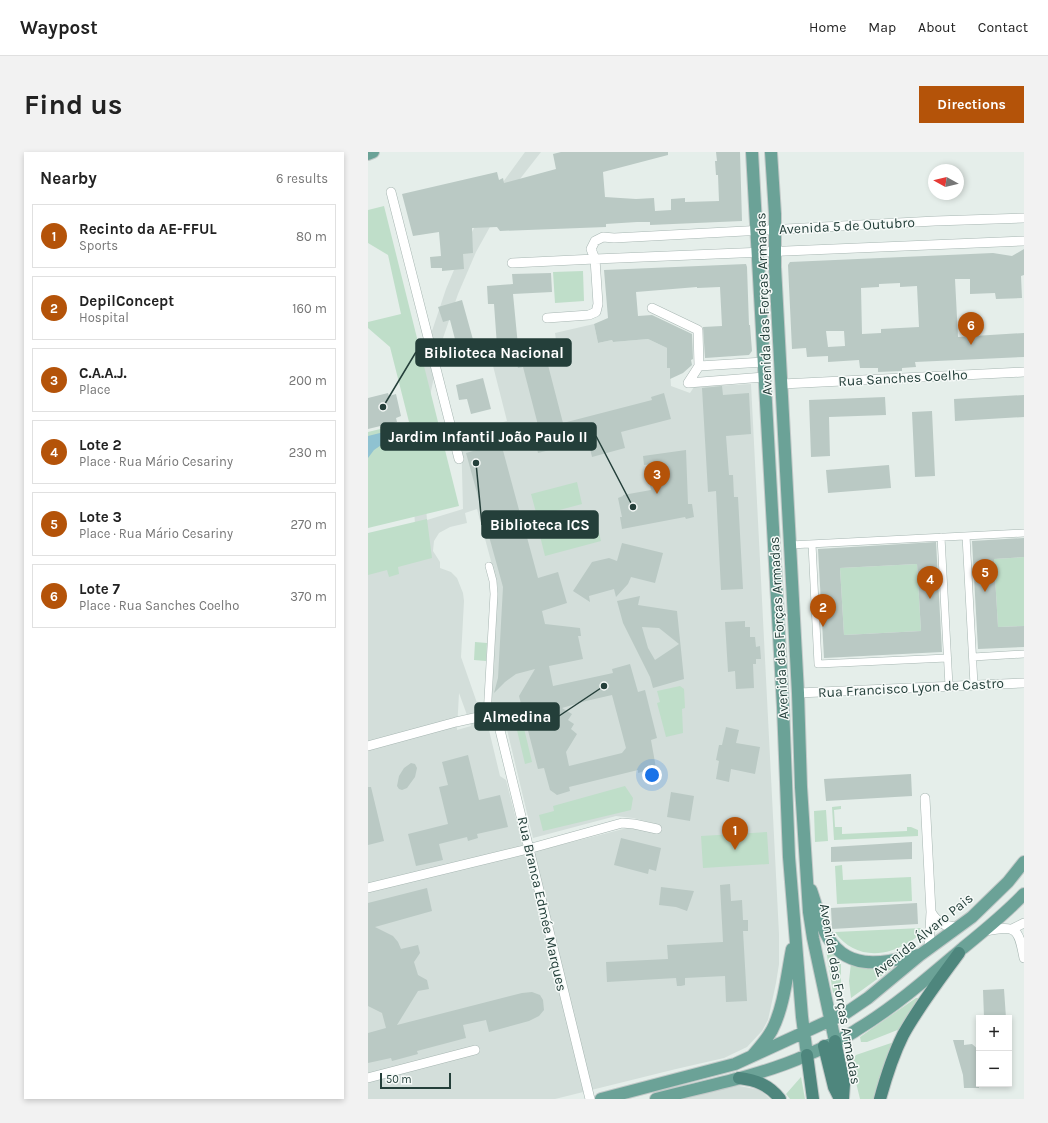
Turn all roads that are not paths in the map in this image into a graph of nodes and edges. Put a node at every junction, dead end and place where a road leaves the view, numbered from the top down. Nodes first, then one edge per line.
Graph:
1 (373, 152) edge
2 (752, 152) edge
3 (771, 152) edge
4 (368, 154) edge
5 (391, 192) dead end
6 (1024, 218) edge
7 (775, 230) junction
8 (757, 231) junction
9 (1024, 241) edge
10 (775, 251) junction
11 (758, 252) junction
12 (595, 259) junction
13 (512, 263) dead end
14 (652, 308) dead end
15 (547, 318) dead end
16 (764, 362) junction
17 (699, 366) junction
18 (1024, 372) edge
19 (765, 378) junction
20 (782, 384) junction
21 (459, 459) dead end
22 (1024, 533) edge
23 (966, 536) junction
24 (941, 537) junction
25 (812, 544) junction
26 (790, 545) junction
27 (489, 566) dead end
28 (1024, 654) edge
29 (972, 657) junction
30 (947, 658) junction
31 (1024, 683) edge
32 (974, 685) junction
33 (949, 686) junction
34 (798, 693) junction
35 (487, 716) junction
36 (368, 746) edge
37 (925, 798) dead end
38 (657, 829) dead end
39 (528, 849) junction
40 (1024, 862) edge
41 (806, 876) junction
42 (368, 888) edge
43 (1024, 894) edge
44 (931, 912) junction
45 (1024, 924) edge
46 (958, 927) junction
47 (1012, 929) junction
48 (985, 931) junction
49 (794, 936) junction
50 (924, 951) junction
51 (959, 952) junction
52 (1024, 958) edge
53 (830, 1021) junction
54 (804, 1034) junction
55 (829, 1044) junction
56 (474, 1050) dead end
57 (807, 1055) junction
58 (751, 1058) junction
59 (368, 1078) edge
60 (739, 1078) junction
61 (590, 1099) edge
62 (601, 1099) edge
63 (656, 1099) edge
64 (780, 1099) edge
65 (813, 1099) edge
66 (840, 1099) edge
67 (843, 1099) edge
68 (880, 1099) edge

1 - 4 main road
2 - 8 main road, Avenida das Forças Armadas
3 - 7 main road, Avenida das Forças Armadas
5 - 21 street
6 - 7 street, Avenida 5 de Outubro
7 - 8 street, Avenida 5 de Outubro
7 - 10 main road, Avenida das Forças Armadas
8 - 11 main road, Avenida das Forças Armadas
8 - 12 street, Avenida 5 de Outubro
9 - 10 street, Avenida 5 de Outubro
10 - 11 street, Avenida 5 de Outubro
10 - 20 main road, Avenida das Forças Armadas
11 - 12 street, Avenida 5 de Outubro
11 - 16 main road, Avenida das Forças Armadas
12 - 13 street, Avenida 5 de Outubro
12 - 15 street
14 - 17 street
16 - 17 street
16 - 19 main road, Avenida das Forças Armadas
17 - 19 street
18 - 20 street, Rua Sanches Coelho
19 - 49 main road, Avenida das Forças Armadas
20 - 26 main road, Avenida das Forças Armadas
22 - 23 street
23 - 24 street
23 - 29 street
24 - 25 street
24 - 30 street
25 - 26 street
25 - 30 street
26 - 34 main road, Avenida das Forças Armadas
27 - 35 street
28 - 29 street
29 - 32 street
30 - 33 street
31 - 32 street, Rua Francisco Lyon de Castro
32 - 33 street, Rua Francisco Lyon de Castro
33 - 34 street, Rua Francisco Lyon de Castro
34 - 41 main road, Avenida das Forças Armadas
35 - 36 street
35 - 39 street, Rua Branca Edmée Marques
37 - 44 street
38 - 39 street
39 - 42 street
39 - 61 street, Rua Branca Edmée Marques
40 - 46 main road, Avenida Álvaro Pais
41 - 50 main road
41 - 53 main road, Avenida das Forças Armadas
43 - 48 main road
44 - 46 street
44 - 50 street
45 - 47 street
46 - 50 main road, Avenida Álvaro Pais
47 - 48 street
47 - 52 street
48 - 51 main road
49 - 54 main road, Avenida das Forças Armadas
49 - 58 main road
50 - 53 main road, Avenida Álvaro Pais
51 - 55 main road
51 - 68 highway
53 - 54 main road, Avenida Álvaro Pais
53 - 55 main road, Avenida das Forças Armadas
54 - 55 main road, Avenida das Forças Armadas
54 - 57 main road, Avenida das Forças Armadas
54 - 58 main road, Avenida Álvaro Pais
55 - 57 main road
55 - 66 highway, Avenida das Forças Armadas
55 - 67 highway, Avenida das Forças Armadas
56 - 59 street
57 - 60 main road
57 - 65 highway, Avenida das Forças Armadas
58 - 62 main road, Avenida Álvaro Pais
60 - 63 main road
60 - 64 highway

